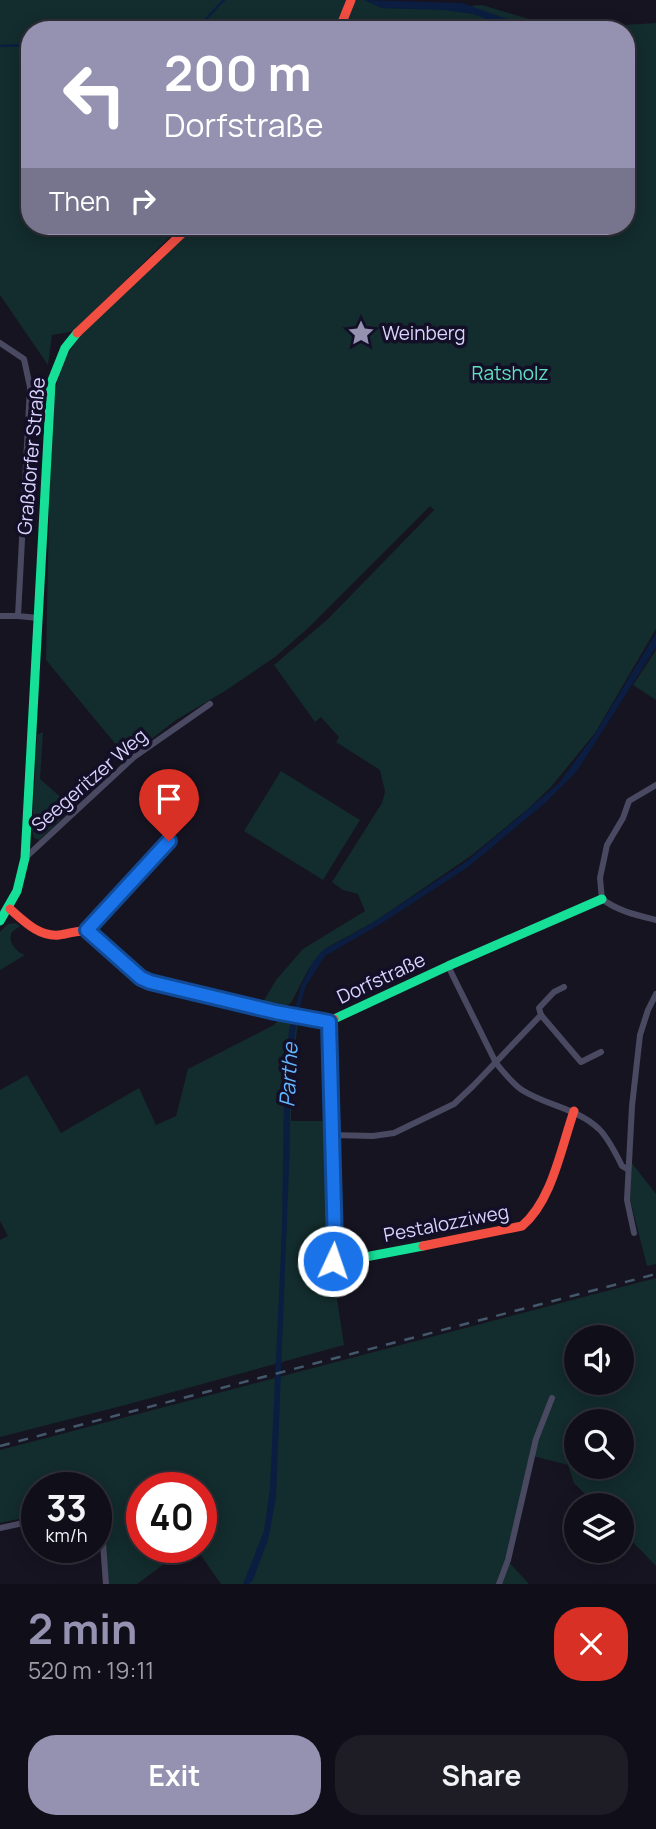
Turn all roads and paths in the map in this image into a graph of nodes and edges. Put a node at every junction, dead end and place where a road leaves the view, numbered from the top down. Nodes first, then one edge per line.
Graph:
1 (180, 235) edge
2 (0, 343) edge
3 (0, 616) edge
4 (18, 616) junction
5 (37, 618) junction
6 (210, 704) dead end
7 (656, 785) edge
8 (169, 841) dead end
9 (25, 858) junction
10 (602, 899) junction
11 (10, 909) junction
12 (656, 920) edge
13 (0, 921) edge
14 (87, 930) junction
15 (448, 966) junction
16 (564, 987) dead end
17 (656, 994) edge
18 (541, 1015) junction
19 (329, 1022) junction
20 (601, 1052) dead end
21 (496, 1063) junction
22 (574, 1111) junction
23 (332, 1135) junction
24 (627, 1169) junction
25 (634, 1233) dead end
26 (552, 1398) dead end
27 (21, 1523) edge
28 (0, 1528) edge
29 (104, 1563) edge
30 (106, 1584) edge
31 (499, 1584) edge

1 - 5 street, Graßdorfer Straße
2 - 4 street, Graßdorfer Straße
3 - 4 street
4 - 5 street
5 - 9 street, Graßdorfer Straße
6 - 9 street, Seegeritzer Weg
7 - 10 street
8 - 14 street
9 - 11 street, Graßdorfer Straße
10 - 12 street
10 - 15 street, Dorfstraße
11 - 13 street, Graßdorfer Straße
11 - 14 street
14 - 19 street, Dorfstraße
15 - 19 street, Dorfstraße
15 - 21 street
16 - 18 street
17 - 24 street
18 - 20 street
18 - 21 street
19 - 23 street
21 - 22 street
21 - 23 street
22 - 23 street, Pestalozziweg
22 - 24 street
24 - 25 street
26 - 31 street
27 - 28 street
29 - 30 street

